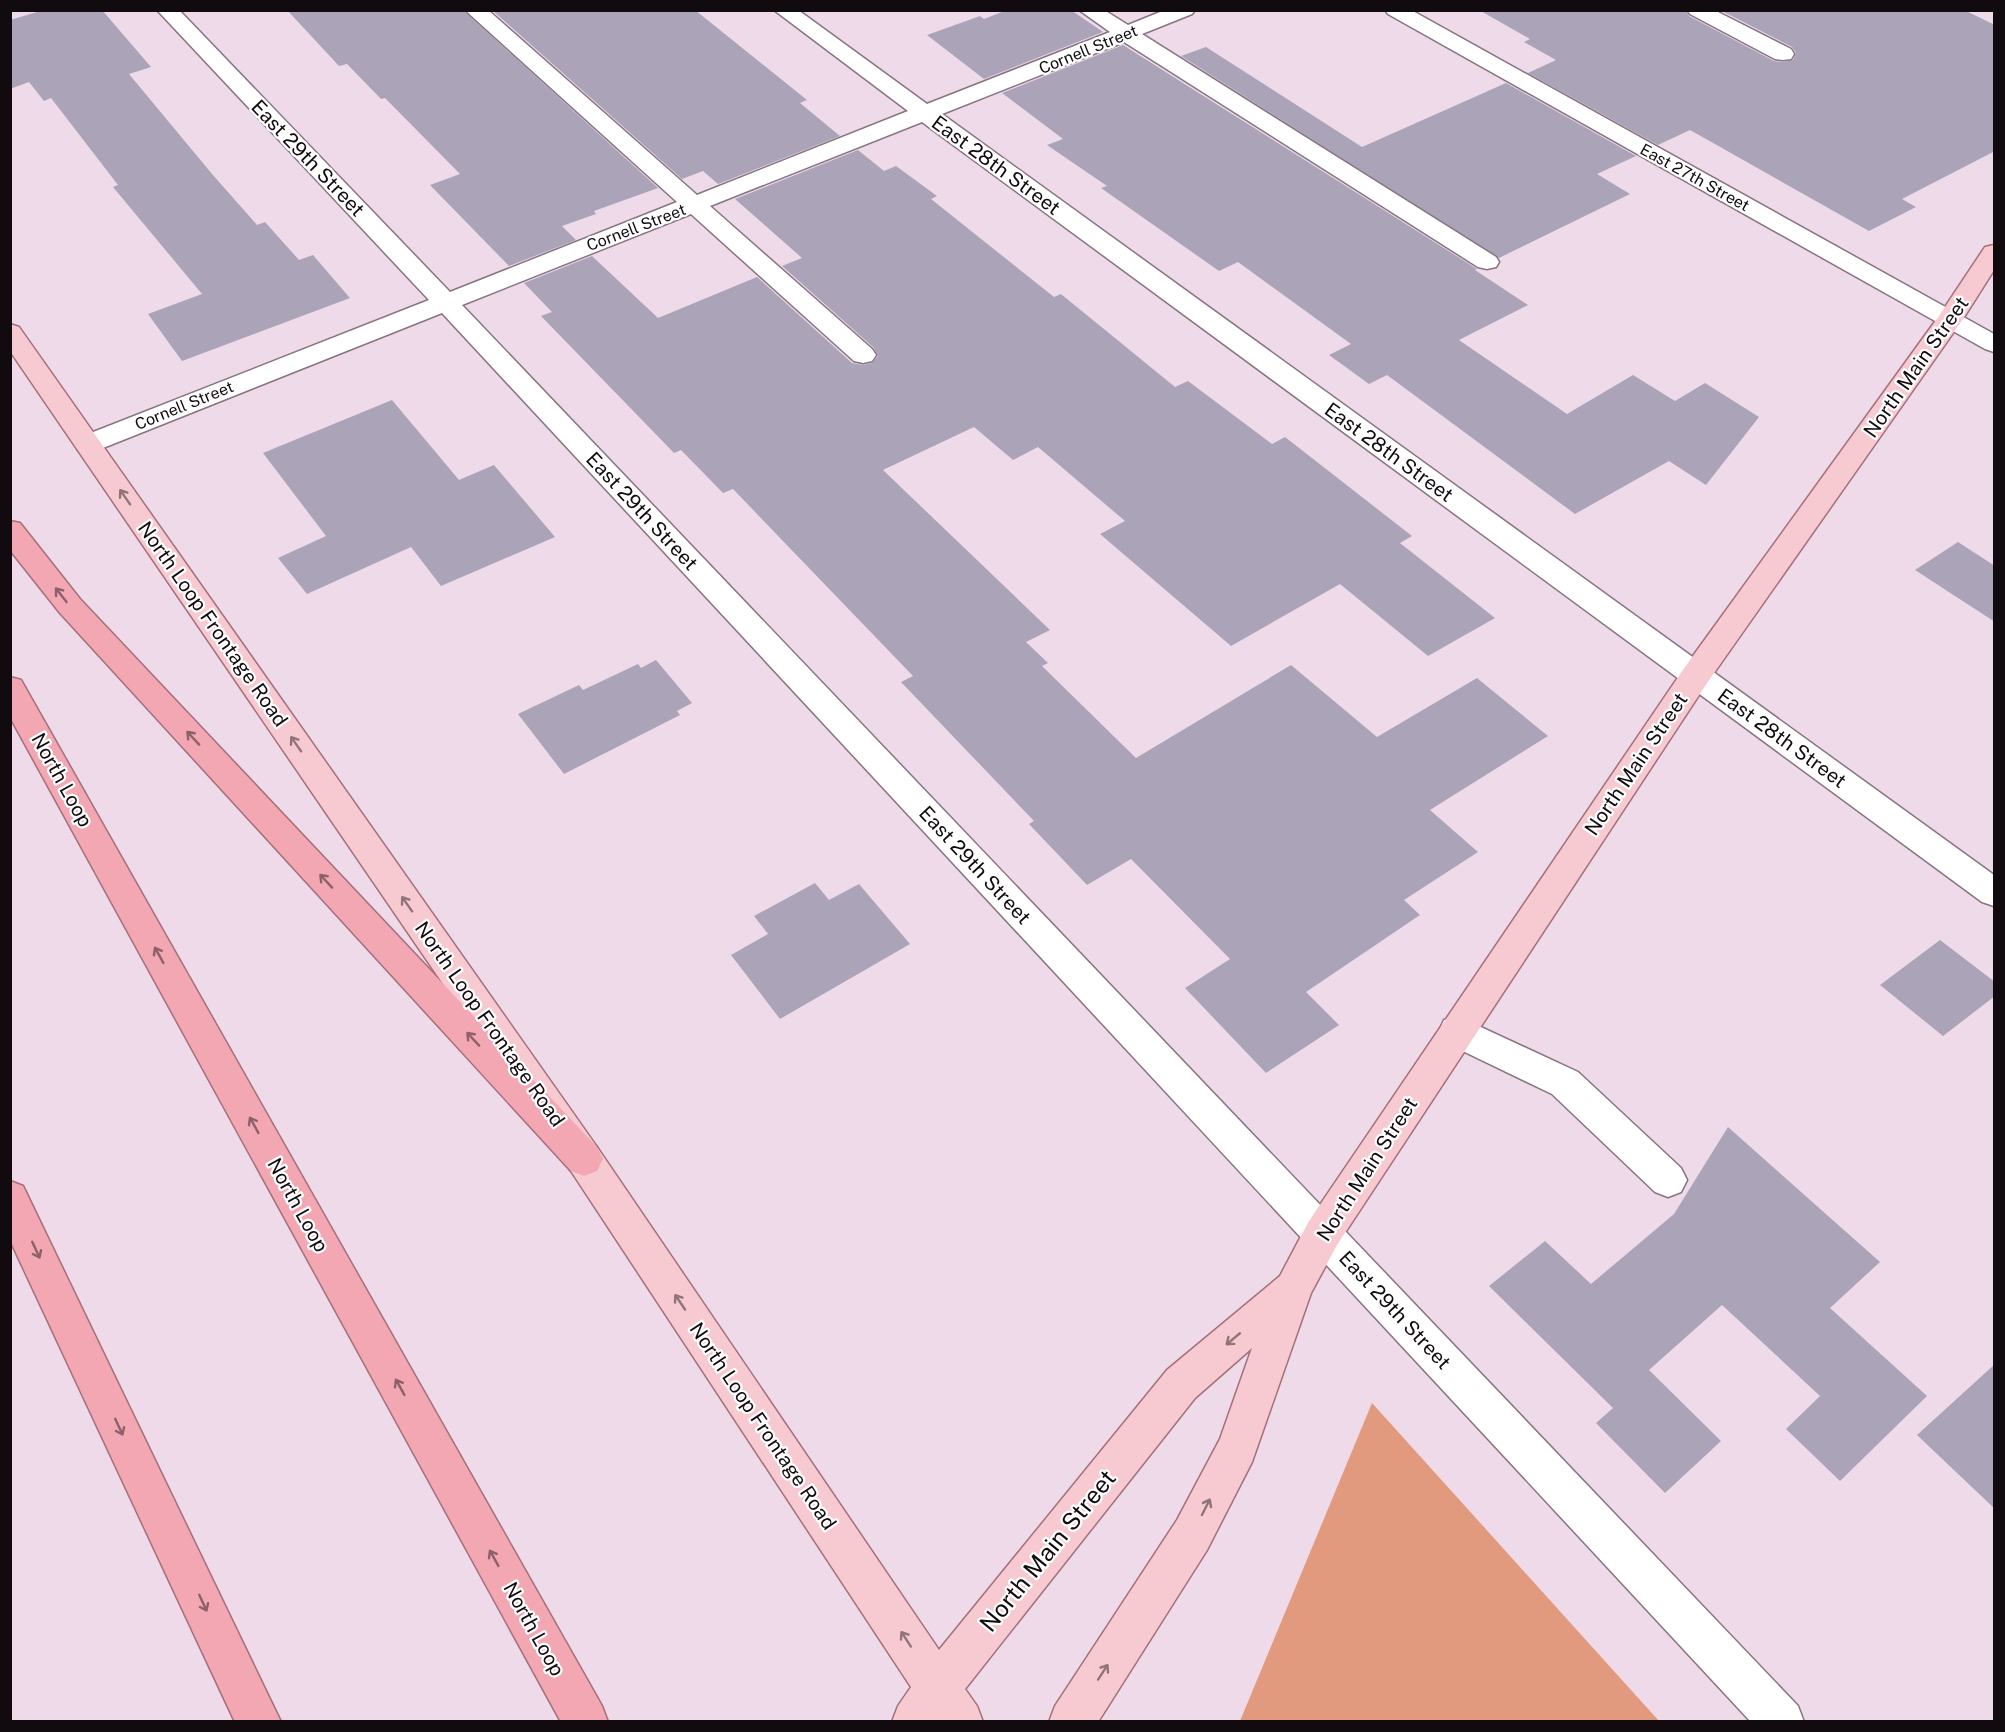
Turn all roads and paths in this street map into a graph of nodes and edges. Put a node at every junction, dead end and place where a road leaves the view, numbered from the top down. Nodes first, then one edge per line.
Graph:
1 (167, 10) edge
2 (475, 10) edge
3 (784, 10) edge
4 (1089, 10) edge
5 (1185, 10) edge
6 (1395, 10) edge
7 (1697, 10) edge
8 (1125, 34) junction
9 (1783, 54) dead end
10 (924, 113) junction
11 (693, 205) junction
12 (1995, 252) edge
13 (1487, 262) dead end
14 (445, 301) junction
15 (1950, 320) junction
16 (10, 332) edge
17 (1995, 344) edge
18 (862, 355) dead end
19 (88, 444) junction
20 (10, 530) edge
21 (1696, 675) junction
22 (10, 688) edge
23 (1995, 893) edge
24 (1457, 1031) junction
25 (584, 1159) junction
26 (1668, 1180) dead end
27 (10, 1198) edge
28 (1323, 1233) junction
29 (1294, 1287) junction
30 (937, 1710) edge
31 (580, 1711) edge
32 (259, 1722) edge
33 (1071, 1722) edge
34 (1782, 1722) edge

1 - 14 street, East 29th Street
2 - 11 street
3 - 10 street, East 28th Street
4 - 8 street
5 - 8 street, Cornell Street
6 - 15 street, East 27th Street
7 - 9 street
8 - 10 street, Cornell Street
8 - 13 street
10 - 11 street, Cornell Street
10 - 21 street, East 28th Street
11 - 14 street, Cornell Street
11 - 18 street
12 - 15 main road, North Main Street
14 - 19 street, Cornell Street
14 - 28 street, East 29th Street
15 - 17 street, East 27th Street
15 - 21 main road, North Main Street
16 - 19 main road, North Loop Frontage Road
25 -> 19 main road, North Loop Frontage Road
25 -> 20 highway
21 - 23 street, East 28th Street
21 - 24 main road, North Main Street
31 -> 22 highway, North Loop
24 - 26 street
24 - 28 main road, North Main Street
30 -> 25 main road, North Loop Frontage Road
27 -> 32 highway
28 - 29 main road, North Main Street
28 - 34 street, East 29th Street
29 -> 30 main road, North Main Street
33 -> 29 main road, North Main Street

